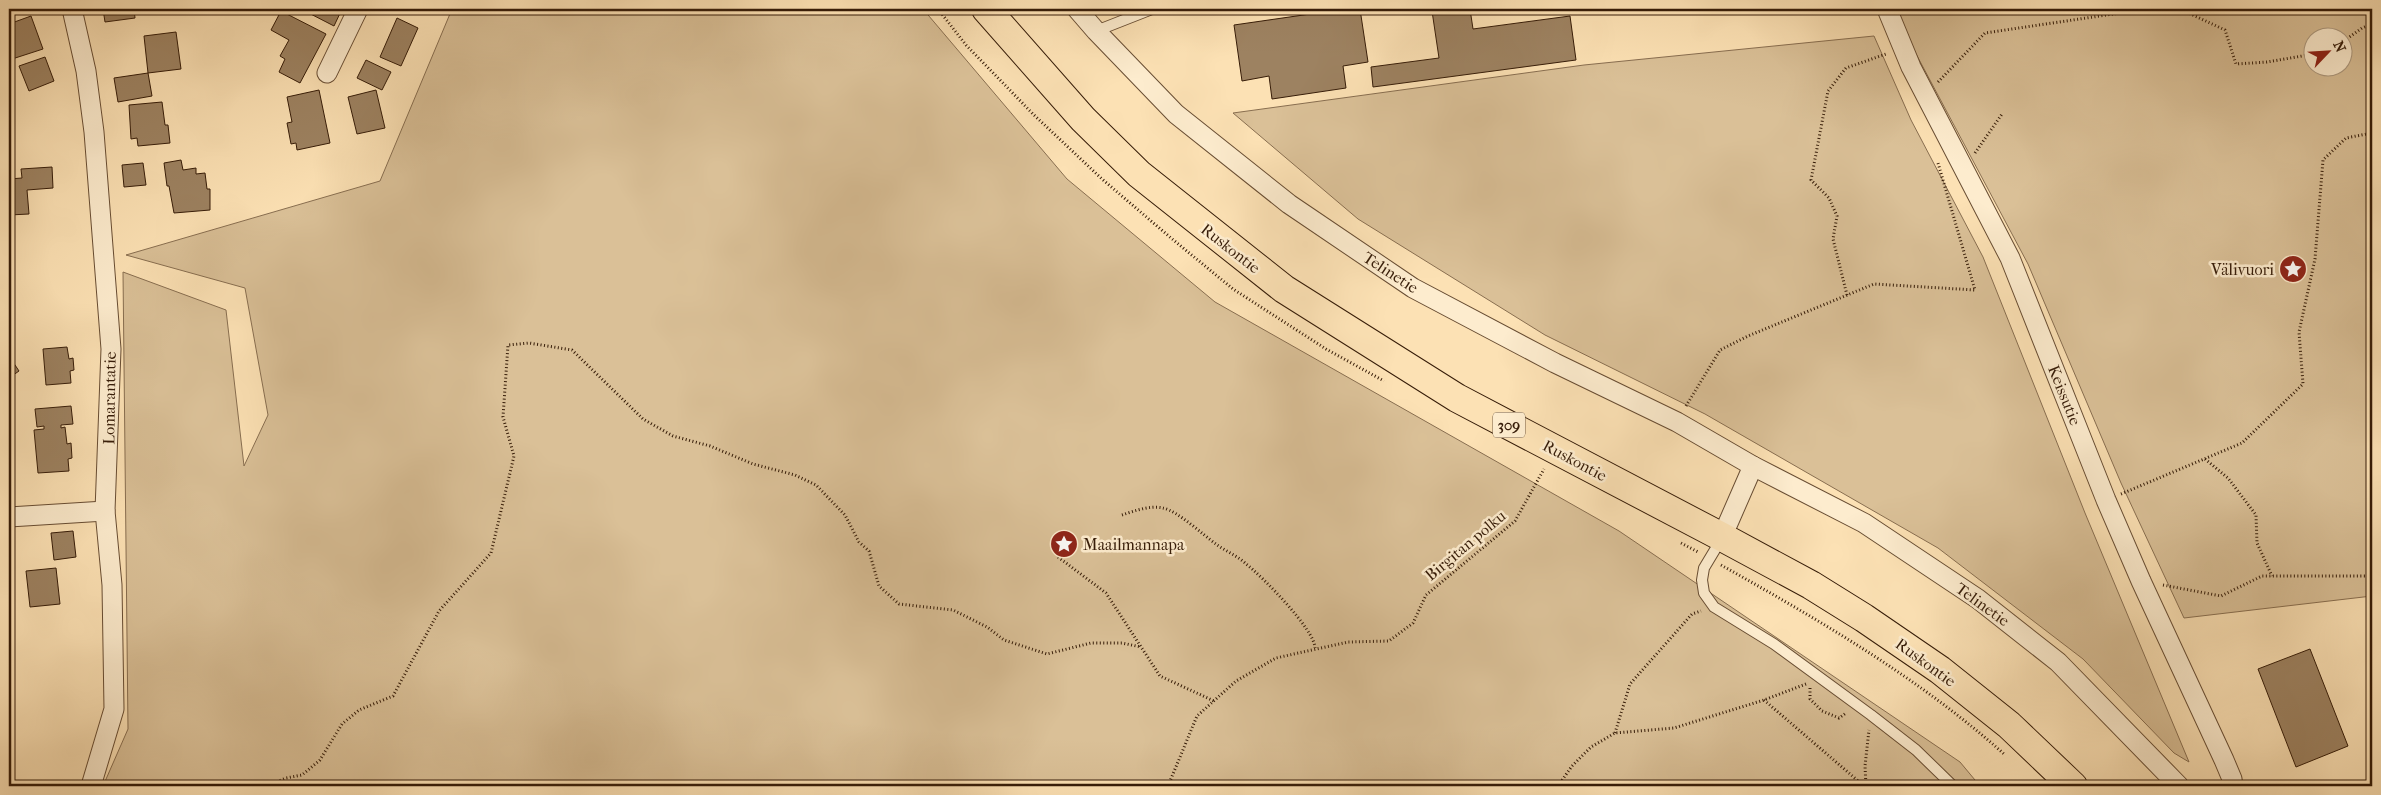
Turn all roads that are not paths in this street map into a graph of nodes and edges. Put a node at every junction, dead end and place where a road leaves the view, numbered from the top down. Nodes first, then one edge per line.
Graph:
1 (72, 9) edge
2 (358, 9) edge
3 (986, 9) edge
4 (1078, 9) edge
5 (1152, 9) edge
6 (1886, 9) edge
7 (1096, 31) junction
8 (327, 73) dead end
9 (1753, 466) junction
10 (105, 511) junction
11 (9, 517) edge
12 (1722, 537) junction
13 (91, 786) edge
14 (1953, 786) edge
15 (2073, 786) edge
16 (2179, 786) edge
17 (2233, 786) edge

1 - 10 street, Lomarantatie
2 - 8 street
3 - 12 main road, Ruskontie / 309
4 - 7 street, Telinetie
5 - 7 lane
6 - 17 street, Keissutie
7 - 9 street, Telinetie
9 - 12 street
9 - 16 street, Telinetie
10 - 11 street
10 - 13 street, Lomarantatie
12 - 14 lane
12 - 15 main road, Ruskontie / 309

